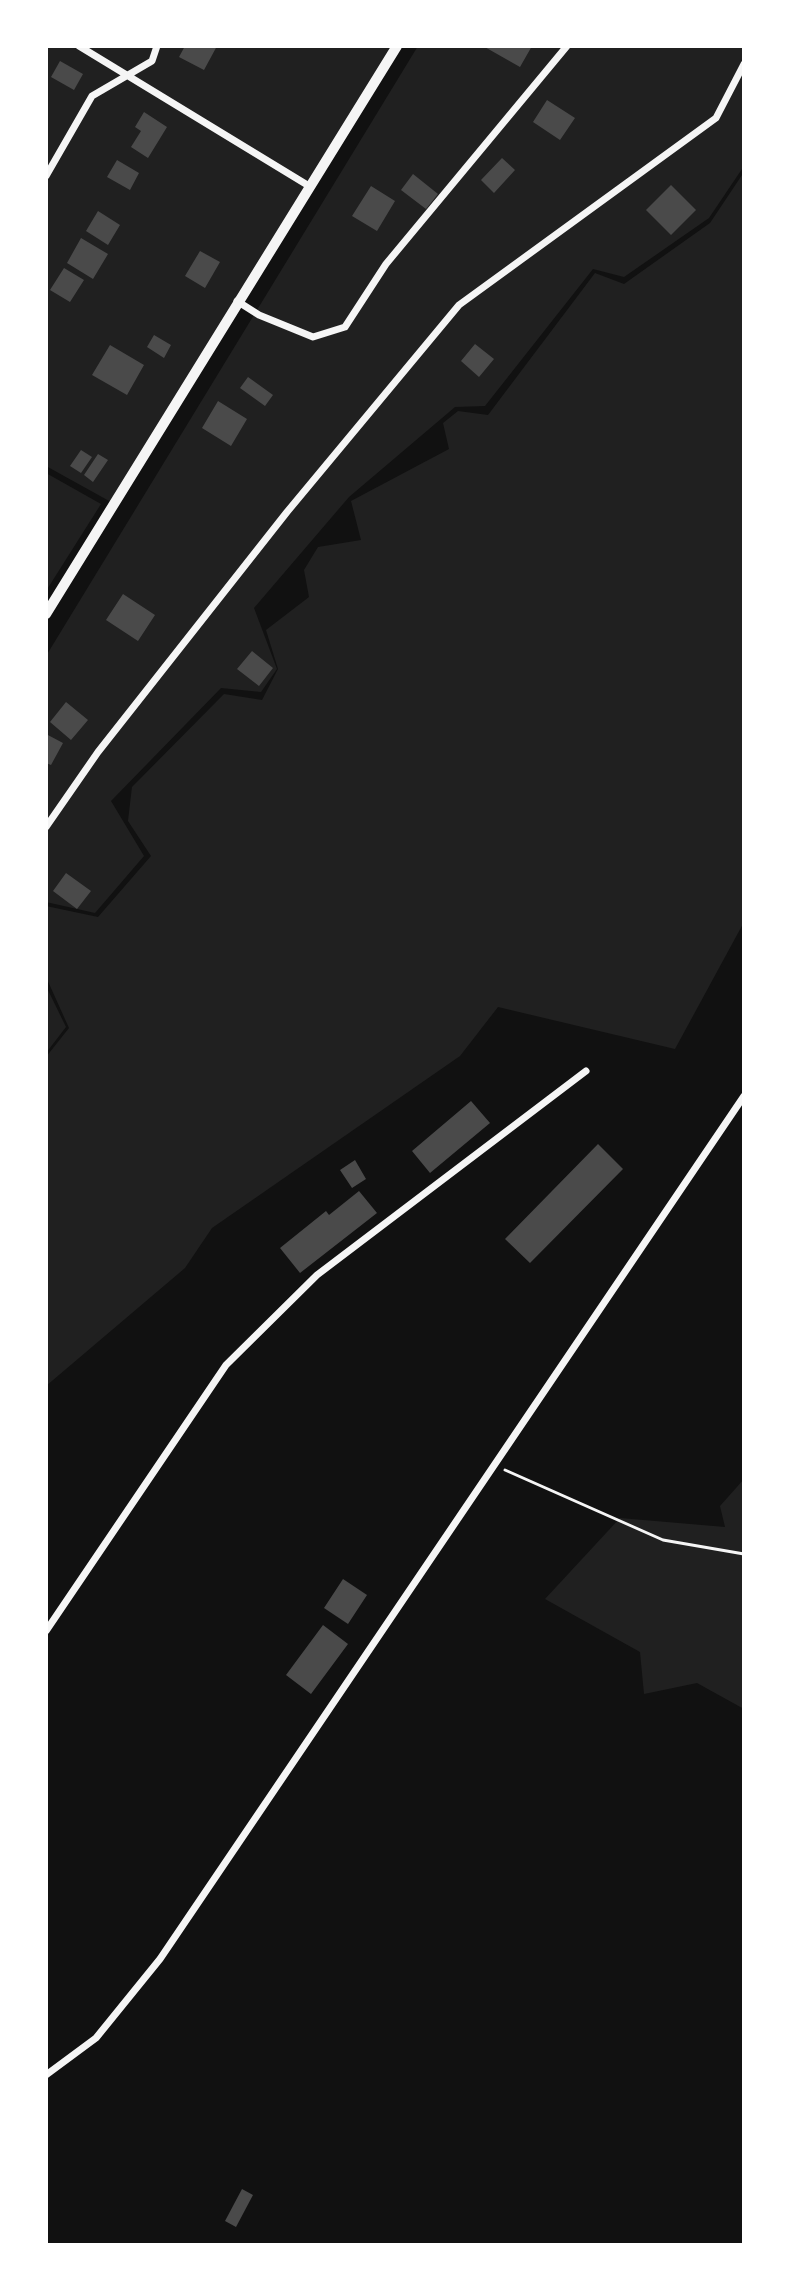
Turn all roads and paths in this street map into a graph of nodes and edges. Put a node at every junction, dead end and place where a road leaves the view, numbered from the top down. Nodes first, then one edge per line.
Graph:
1 (79, 46) edge
2 (157, 46) edge
3 (397, 46) edge
4 (567, 46) edge
5 (744, 64) edge
6 (130, 77) junction
7 (46, 176) edge
8 (309, 186) junction
9 (237, 301) junction
10 (46, 614) edge
11 (46, 827) edge
12 (586, 1071) dead end
13 (744, 1096) edge
14 (494, 1465) junction
15 (744, 1554) edge
16 (46, 1631) edge
17 (46, 2075) edge

1 - 6 street
2 - 6 street
3 - 8 main road
4 - 9 street
5 - 11 street
6 - 7 street
6 - 8 street
8 - 9 main road
9 - 10 main road
12 - 16 street
13 - 14 street
14 - 15 path
14 - 17 street

